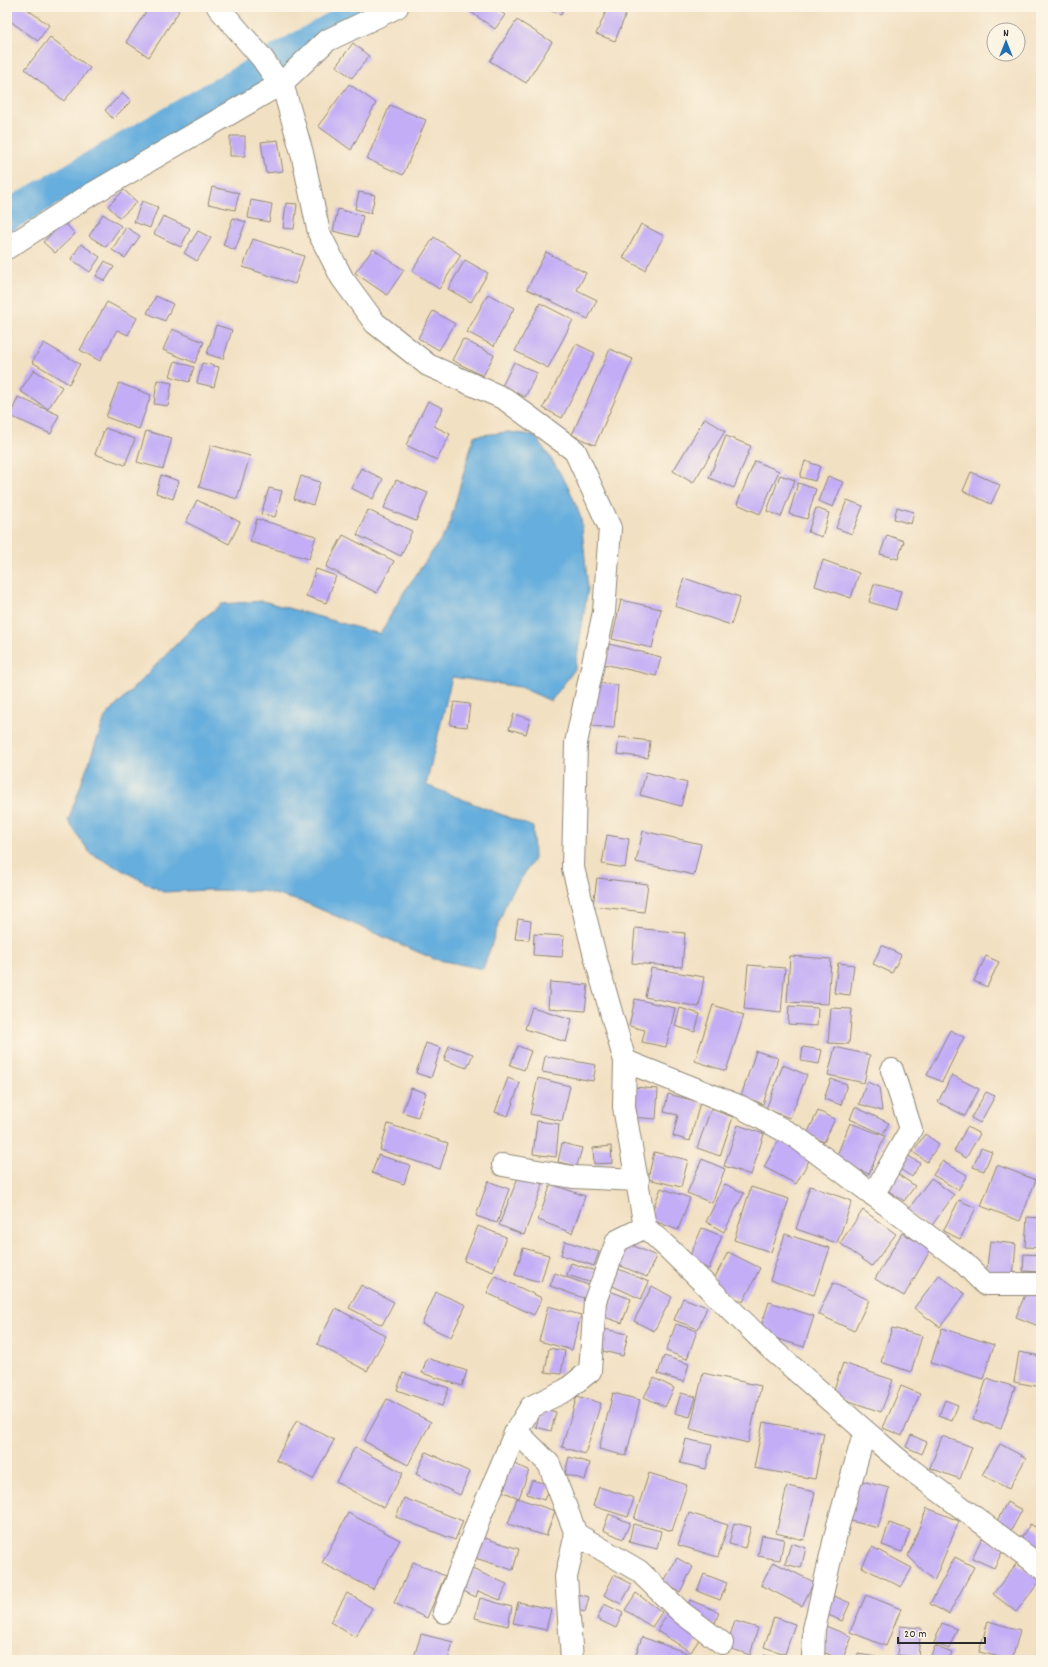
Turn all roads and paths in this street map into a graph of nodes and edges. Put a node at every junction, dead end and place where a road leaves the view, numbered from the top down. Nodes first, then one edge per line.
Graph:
1 (218, 7) edge
2 (397, 7) edge
3 (278, 80) junction
4 (7, 248) edge
5 (625, 1061) junction
6 (892, 1070) dead end
7 (503, 1165) dead end
8 (638, 1180) junction
9 (873, 1195) junction
10 (645, 1227) junction
11 (1041, 1284) edge
12 (516, 1431) junction
13 (865, 1431) junction
14 (576, 1534) junction
15 (1041, 1567) edge
16 (444, 1612) dead end
17 (722, 1643) dead end
18 (572, 1660) edge
19 (813, 1660) edge

1 - 3 street
2 - 3 street
3 - 4 street
3 - 5 street
5 - 8 street
5 - 9 street
6 - 9 street
7 - 8 street
8 - 10 street
9 - 11 street
10 - 12 street
10 - 13 street
12 - 14 street
12 - 16 street
13 - 15 street
13 - 19 street
14 - 17 street
14 - 18 street

